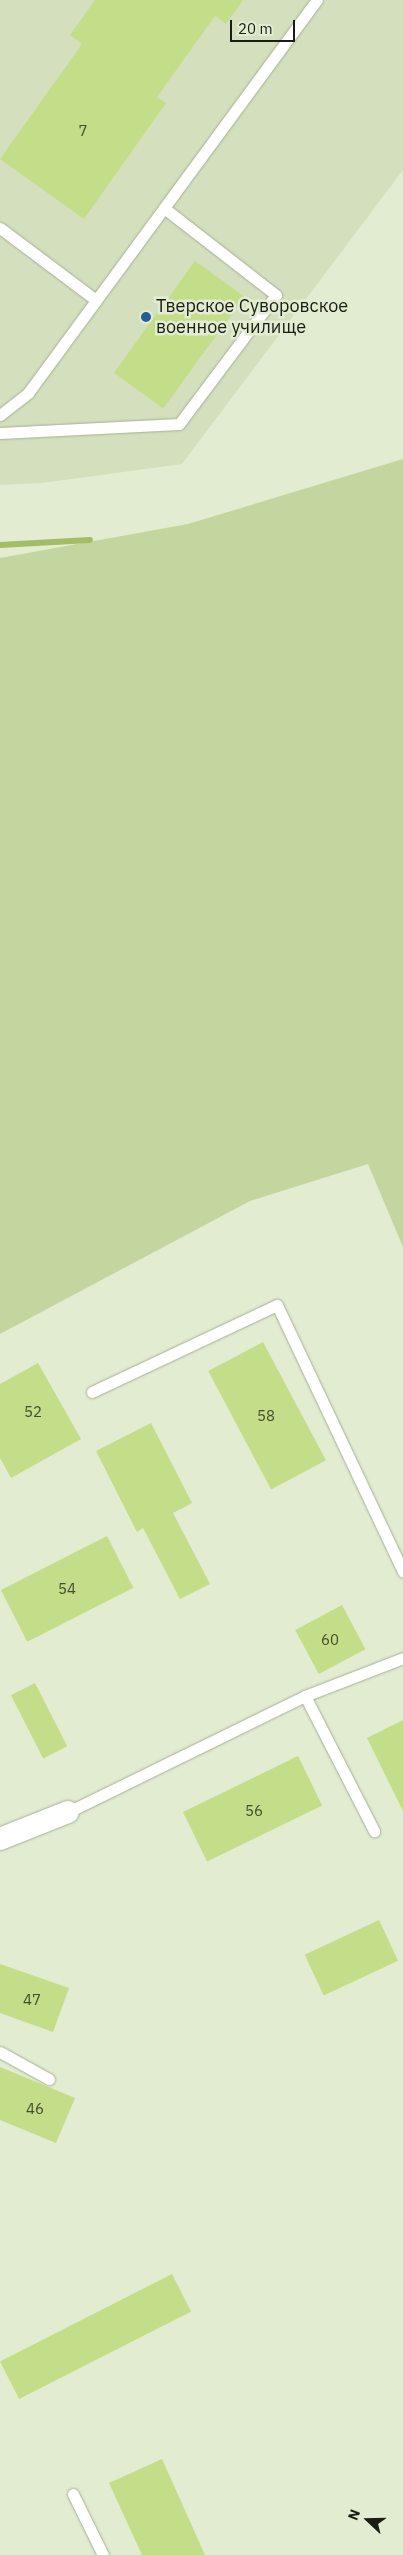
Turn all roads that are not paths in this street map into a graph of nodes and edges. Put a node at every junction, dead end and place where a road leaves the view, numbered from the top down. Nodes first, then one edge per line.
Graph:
1 (317, 0) edge
2 (164, 208) junction
3 (0, 228) edge
4 (96, 300) junction
5 (0, 415) edge
6 (0, 434) edge
7 (92, 1392) dead end
8 (403, 1572) edge
9 (403, 1658) edge
10 (305, 1696) junction
11 (68, 1812) joint
12 (374, 1831) dead end
13 (0, 1839) edge
14 (0, 2052) edge
15 (49, 2079) dead end
16 (73, 2494) dead end
17 (103, 2555) edge

1 - 2 lane
2 - 4 lane
2 - 6 lane
3 - 4 lane
4 - 5 lane
7 - 8 lane
9 - 10 lane
10 - 11 lane
10 - 12 lane
11 - 13 street
14 - 15 lane
16 - 17 lane

